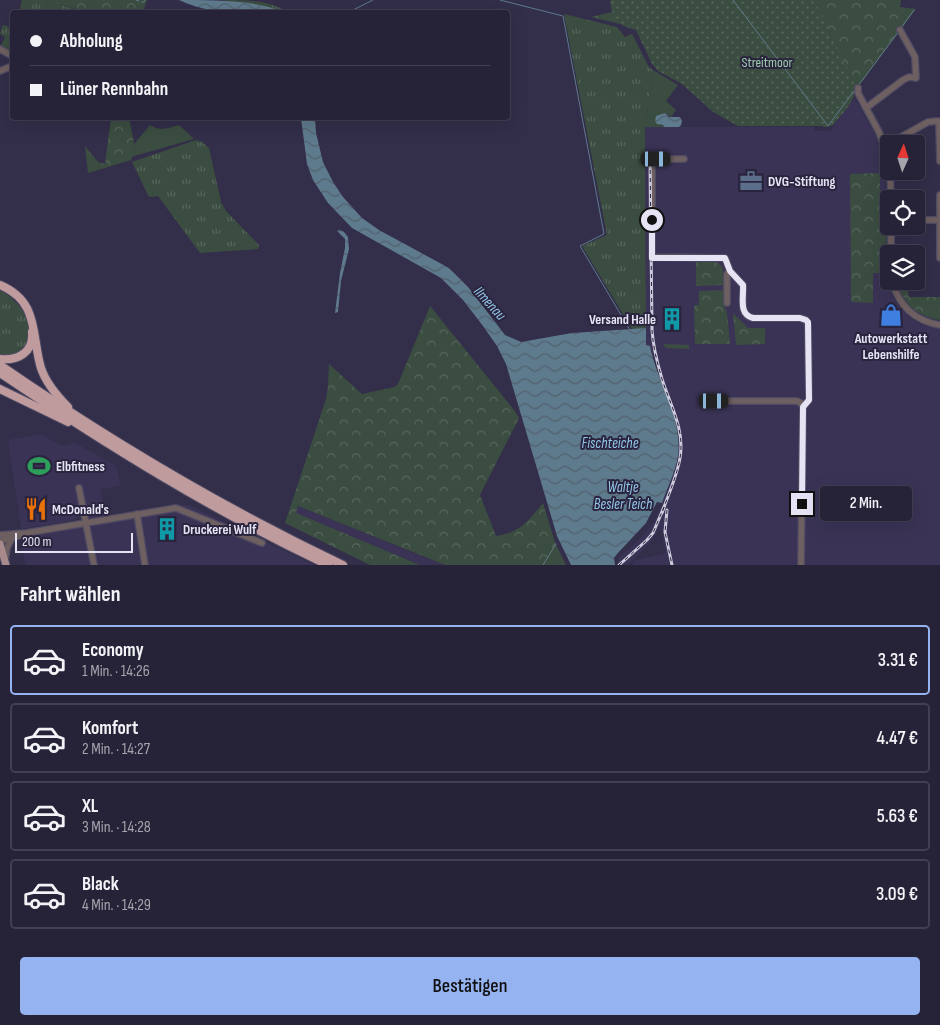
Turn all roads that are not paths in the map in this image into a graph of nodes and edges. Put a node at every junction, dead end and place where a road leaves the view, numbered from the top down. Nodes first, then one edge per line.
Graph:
1 (900, 30) dead end
2 (858, 88) dead end
3 (866, 108) junction
4 (905, 135) edge
5 (880, 136) edge
6 (684, 159) dead end
7 (940, 162) edge
8 (940, 195) edge
9 (925, 220) edge
10 (940, 220) edge
11 (940, 258) edge
12 (730, 271) junction
13 (0, 286) edge
14 (895, 290) edge
15 (727, 303) dead end
16 (940, 325) edge
17 (0, 359) edge
18 (0, 365) edge
19 (0, 373) edge
20 (0, 389) edge
21 (704, 397) dead end
22 (803, 407) junction
23 (76, 416) junction
24 (104, 440) junction
25 (79, 488) dead end
26 (136, 514) junction
27 (86, 522) junction
28 (26, 533) junction
29 (0, 535) edge
30 (12, 538) junction
31 (0, 543) edge
32 (262, 543) dead end
33 (5, 564) edge
34 (94, 565) edge
35 (145, 565) edge
36 (328, 565) edge
37 (343, 565) edge
38 (800, 565) edge

1 - 3 street
2 - 3 street
3 - 5 street
4 - 7 street
6 - 12 street
8 - 10 street
9 - 10 street
10 - 11 street
12 - 15 street
12 - 22 street
13 - 17 highway
13 - 23 highway
14 - 16 street
18 - 23 highway
19 - 24 highway
20 - 24 highway
21 - 22 street
22 - 38 street
23 - 37 highway
24 - 36 highway
25 - 27 street
26 - 27 street
26 - 32 street
26 - 35 street
27 - 28 street
27 - 34 street
28 - 29 street
28 - 30 street
30 - 31 street
30 - 33 street
31 - 33 main road

